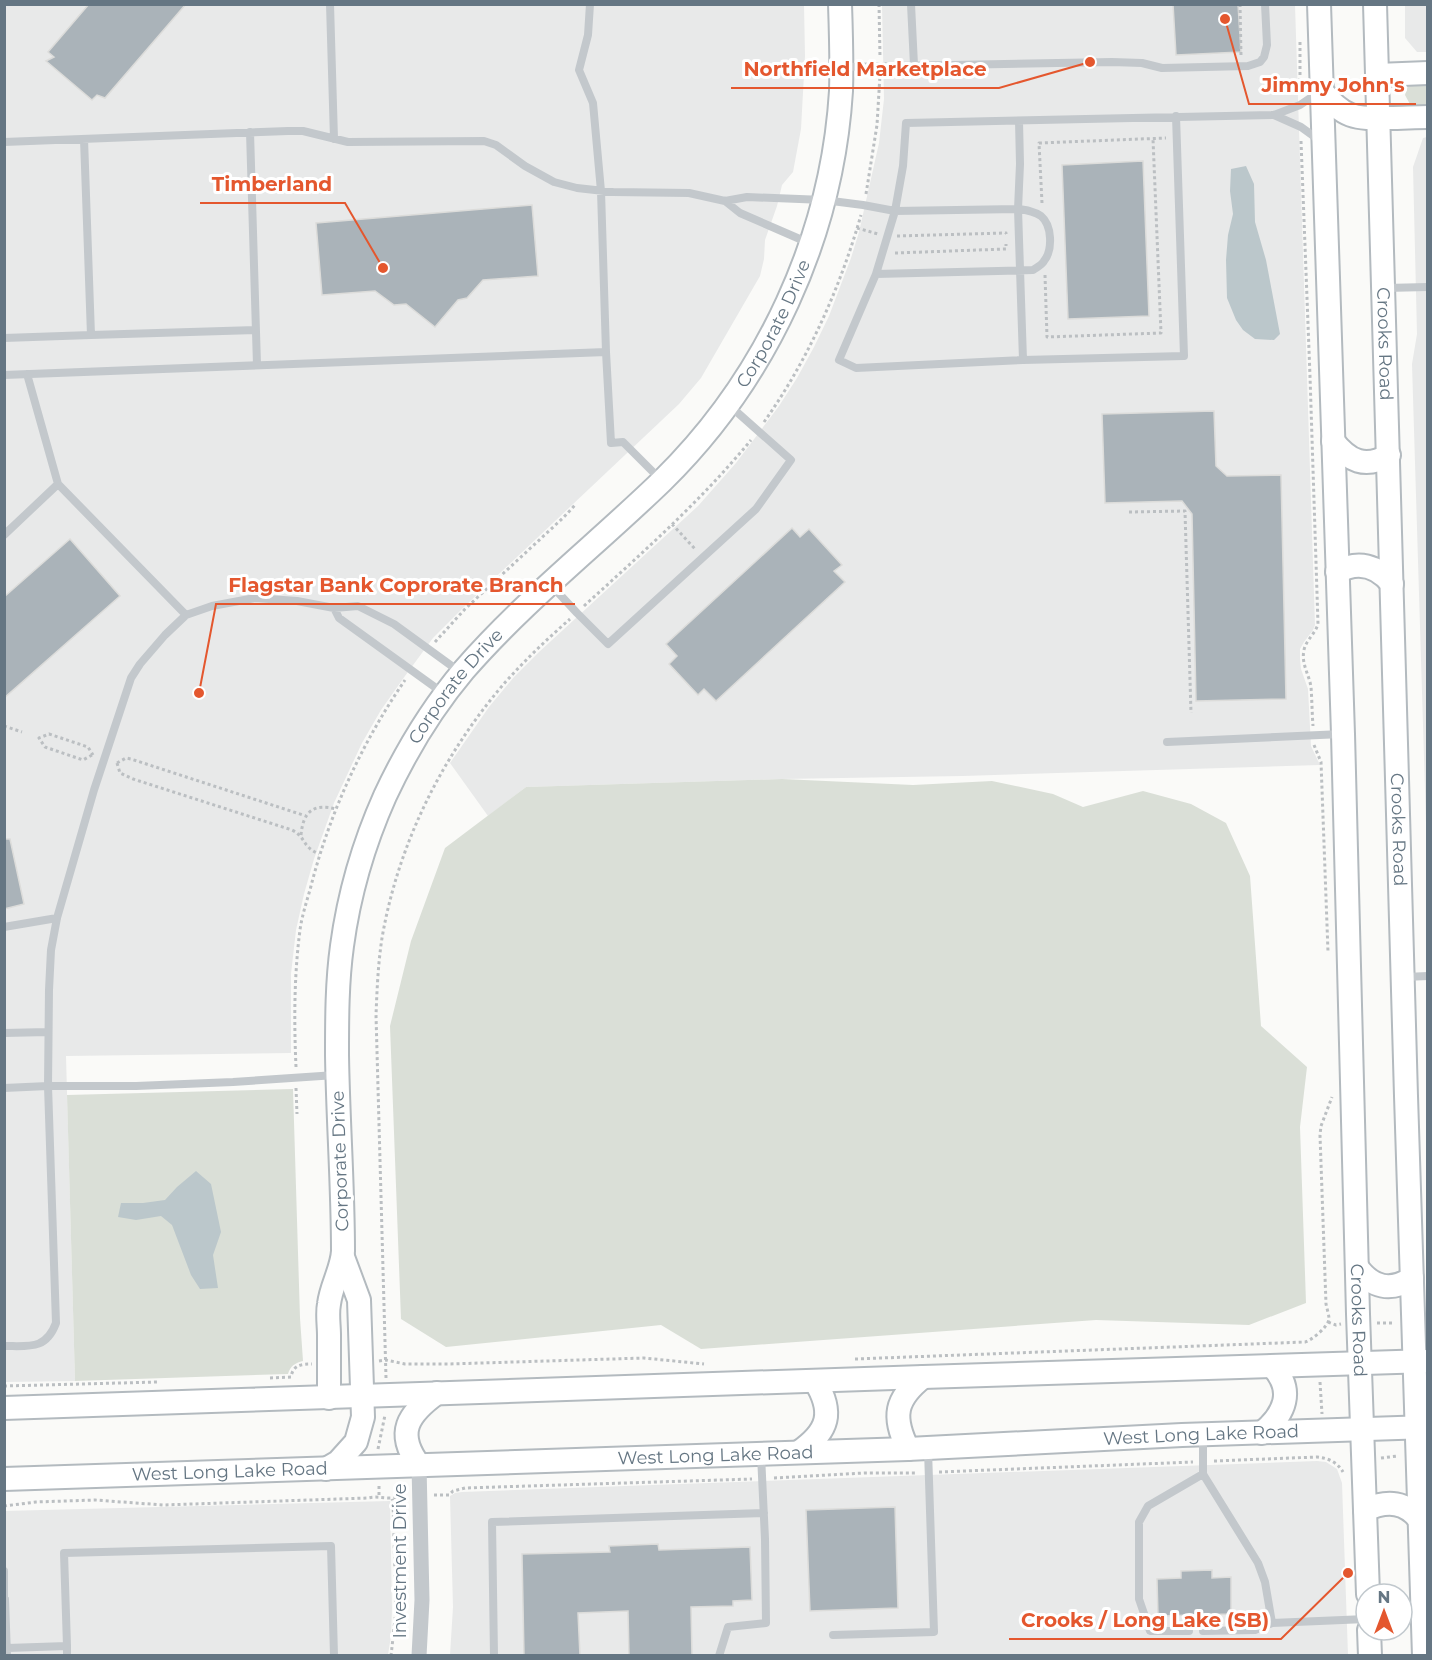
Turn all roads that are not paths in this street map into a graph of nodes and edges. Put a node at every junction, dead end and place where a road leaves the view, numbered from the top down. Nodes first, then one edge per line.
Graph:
1 (330, 4) edge
2 (590, 4) edge
3 (840, 4) edge
4 (911, 4) edge
5 (1265, 4) edge
6 (1319, 4) edge
7 (1375, 4) edge
8 (914, 65) junction
9 (841, 67) junction
10 (1428, 73) edge
11 (1377, 75) junction
12 (1311, 94) junction
13 (1274, 115) junction
14 (1176, 116) junction
15 (1428, 117) edge
16 (1378, 118) junction
17 (1019, 121) junction
18 (250, 132) junction
19 (84, 139) junction
20 (334, 139) junction
21 (4, 142) edge
22 (1323, 142) junction
23 (601, 191) junction
24 (824, 200) junction
25 (725, 201) junction
26 (1018, 209) junction
27 (895, 211) junction
28 (811, 244) junction
29 (1020, 271) junction
30 (876, 274) junction
31 (1428, 287) edge
32 (1384, 288) junction
33 (256, 330) junction
34 (91, 335) junction
35 (4, 338) edge
36 (606, 352) junction
37 (1023, 360) junction
38 (257, 365) junction
39 (27, 374) junction
40 (4, 375) edge
41 (728, 404) junction
42 (1333, 441) junction
43 (1389, 456) junction
44 (662, 481) junction
45 (58, 484) junction
46 (4, 535) edge
47 (1337, 572) junction
48 (550, 584) junction
49 (1392, 584) junction
50 (334, 608) junction
51 (186, 615) junction
52 (462, 673) junction
53 (445, 695) junction
54 (1343, 734) junction
55 (1167, 742) dead end
56 (57, 918) junction
57 (4, 927) edge
58 (1428, 976) edge
59 (1403, 977) junction
60 (48, 1032) junction
61 (4, 1034) edge
62 (338, 1075) junction
63 (48, 1086) junction
64 (4, 1088) edge
65 (343, 1257) junction
66 (1357, 1267) junction
67 (1412, 1278) junction
68 (4, 1346) edge
69 (1421, 1361) edge
70 (1360, 1363) junction
71 (1272, 1366) junction
72 (923, 1377) junction
73 (815, 1381) junction
74 (437, 1393) junction
75 (363, 1396) junction
76 (330, 1398) junction
77 (4, 1408) edge
78 (1422, 1428) edge
79 (1363, 1429) junction
80 (1262, 1433) junction
81 (1203, 1435) junction
82 (918, 1448) junction
83 (799, 1452) junction
84 (761, 1454) junction
85 (419, 1465) junction
86 (326, 1469) junction
87 (1203, 1474) junction
88 (4, 1479) edge
89 (1365, 1510) junction
90 (764, 1513) junction
91 (1421, 1522) junction
92 (4, 1571) edge
93 (1368, 1582) edge
94 (5, 1599) edge
95 (1354, 1619) edge
96 (1272, 1623) junction
97 (1189, 1631) dead end
98 (1203, 1631) dead end
99 (833, 1635) dead end
100 (67, 1646) junction
101 (7, 1652) edge
102 (67, 1656) edge
103 (334, 1656) edge
104 (419, 1656) edge
105 (494, 1656) edge
106 (719, 1656) edge
107 (1424, 1656) edge

1 - 20 lane
2 - 23 lane
3 - 9 main road, Corporate Drive
4 - 8 lane
5 - 8 lane
6 - 12 main road, Crooks Road
7 - 11 main road, Crooks Road
8 - 9 lane
9 - 24 main road, Corporate Drive
10 - 11 main road
11 - 16 main road, Crooks Road
12 - 13 lane
12 - 16 main road
12 - 22 main road, Crooks Road
13 - 14 lane
13 - 22 lane
14 - 17 lane
14 - 37 lane
15 - 16 main road
16 - 32 main road, Crooks Road
17 - 26 lane
17 - 27 lane
18 - 19 lane
18 - 20 lane
18 - 33 lane
19 - 21 lane
19 - 34 lane
20 - 23 lane
22 - 42 main road, Crooks Road
23 - 25 lane
23 - 36 lane
24 - 25 lane
24 - 27 lane
24 - 28 main road, Corporate Drive
25 - 28 lane
26 - 27 lane
26 - 29 lane
26 - 29 lane
27 - 30 lane
28 - 41 main road, Corporate Drive
29 - 30 lane
29 - 37 lane
30 - 37 lane
31 - 32 lane
32 - 43 main road, Crooks Road
33 - 34 lane
33 - 38 lane
34 - 35 lane
36 - 38 lane
36 - 44 lane
38 - 39 lane
39 - 40 lane
39 - 45 lane
41 - 44 main road, Corporate Drive
41 - 48 lane
42 - 43 main road
42 - 47 main road, Crooks Road
43 - 49 main road, Crooks Road
44 - 48 main road, Corporate Drive
45 - 46 lane
45 - 51 lane
47 - 49 main road
47 - 54 main road, Crooks Road
48 - 52 main road, Corporate Drive
49 - 59 main road, Crooks Road
50 - 51 lane
50 - 52 lane
50 - 53 lane
51 - 56 lane
52 - 53 main road, Corporate Drive
53 - 62 main road, Corporate Drive
54 - 55 lane
54 - 66 main road, Crooks Road
56 - 57 lane
56 - 60 lane
58 - 59 lane
59 - 67 main road, Crooks Road
60 - 61 lane
60 - 63 lane
62 - 63 lane
62 - 65 main road, Corporate Drive
63 - 64 lane
63 - 68 lane
65 - 75 main road, Corporate Drive
65 - 76 main road, Corporate Drive
66 - 67 main road
66 - 70 main road, Crooks Road
67 - 69 main road, Crooks Road
69 - 70 main road
69 - 78 main road, Crooks Road
70 - 71 main road
70 - 79 main road, Crooks Road
71 - 72 main road
71 - 80 main road
72 - 73 main road
72 - 82 main road
73 - 74 main road
73 - 83 main road
74 - 75 main road
74 - 85 main road
75 - 76 main road
75 - 86 main road, Corporate Drive
76 - 77 main road
78 - 79 main road, West Long Lake Road
78 - 91 main road, Crooks Road
79 - 80 main road, West Long Lake Road
79 - 89 main road, Crooks Road
80 - 81 main road, West Long Lake Road
81 - 82 main road, West Long Lake Road
81 - 87 lane
82 - 83 main road, West Long Lake Road
82 - 99 lane
83 - 84 main road, West Long Lake Road
84 - 85 main road, West Long Lake Road
84 - 90 lane
85 - 86 main road, West Long Lake Road
85 - 104 street, Investment Drive
86 - 88 main road, West Long Lake Road
87 - 96 lane
87 - 97 lane
89 - 91 main road
89 - 93 main road, Crooks Road
90 - 105 lane
90 - 106 lane
91 - 107 main road, Crooks Road
92 - 94 lane
94 - 101 lane
95 - 96 lane
96 - 98 lane
100 - 101 lane
100 - 102 lane
100 - 103 lane

